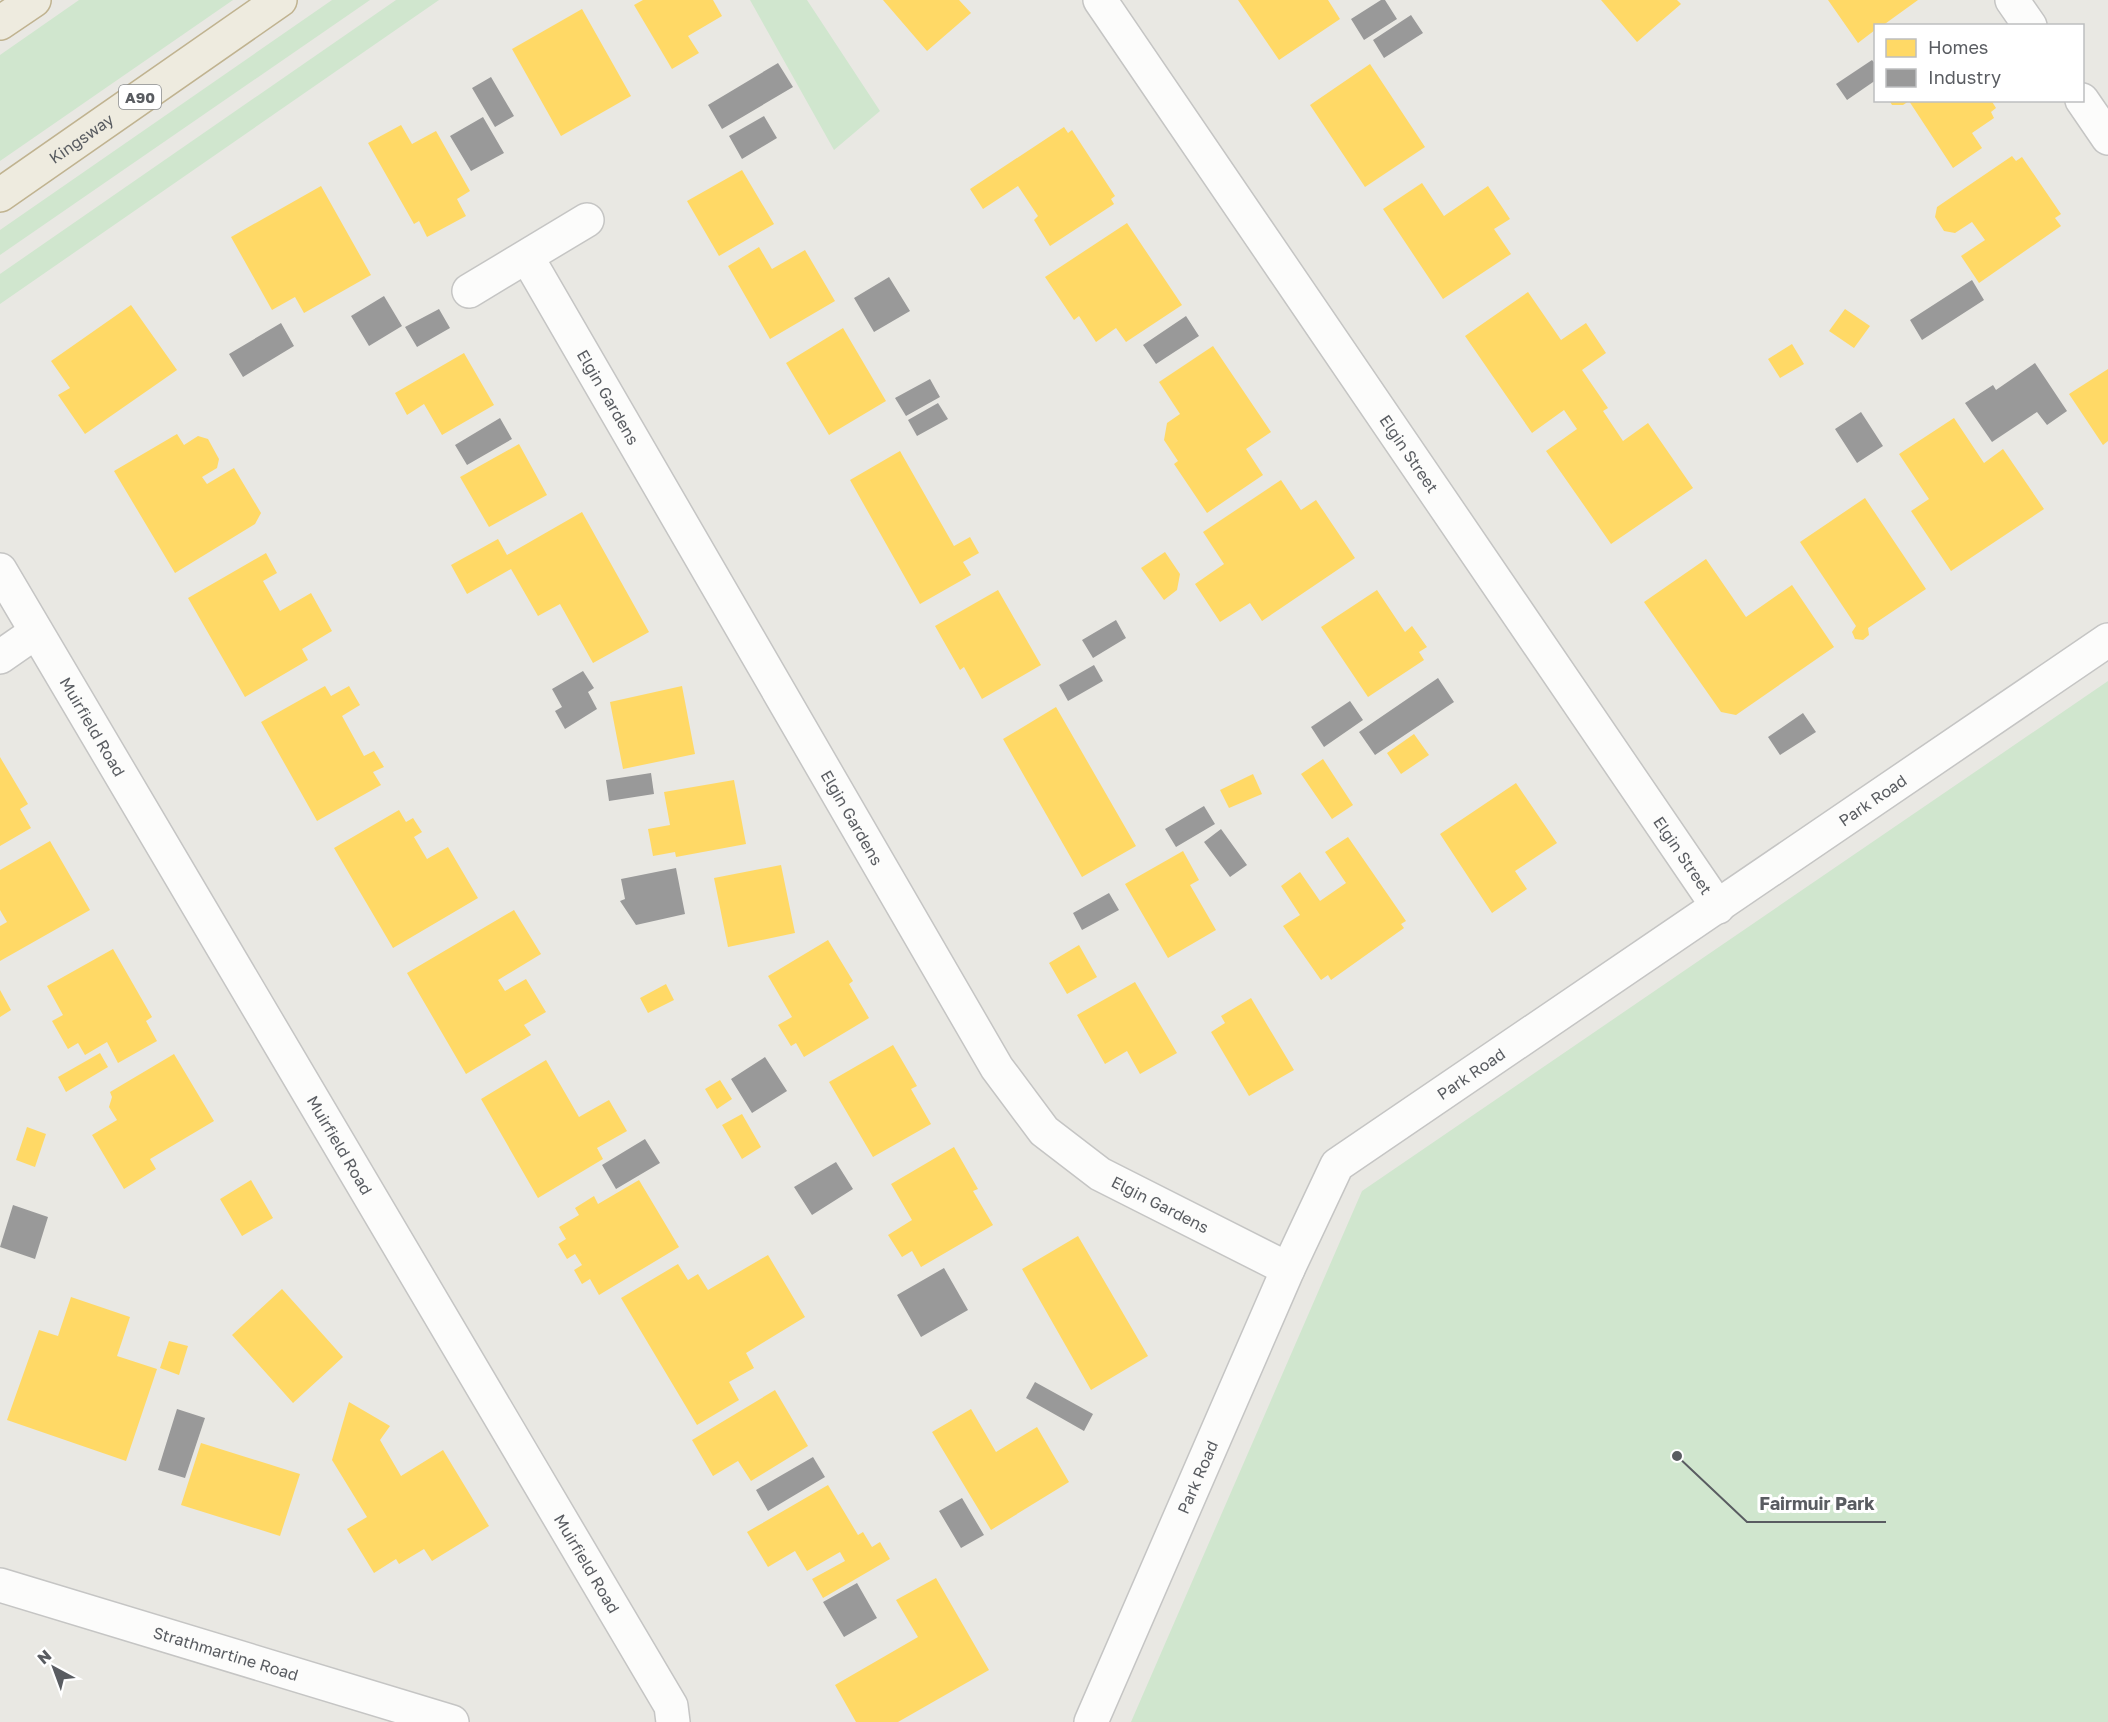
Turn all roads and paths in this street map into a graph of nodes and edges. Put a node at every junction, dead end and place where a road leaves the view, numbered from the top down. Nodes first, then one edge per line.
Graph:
1 (34, 0) edge
2 (280, 0) edge
3 (1100, 0) edge
4 (2012, 0) edge
5 (0, 23) edge
6 (2029, 24) edge
7 (2083, 102) edge
8 (2108, 138) edge
9 (0, 195) edge
10 (587, 220) dead end
11 (527, 257) junction
12 (469, 291) dead end
13 (0, 570) edge
14 (36, 632) junction
15 (2108, 640) edge
16 (0, 657) edge
17 (1718, 907) junction
18 (1288, 1269) junction
19 (0, 1585) edge
20 (452, 1722) edge
21 (673, 1722) edge
22 (1091, 1722) edge

1 - 5 highway
2 - 9 highway, Kingsway / A90
3 - 17 street, Elgin Street
4 - 6 street
7 - 8 street
10 - 11 street
11 - 12 street
11 - 18 street, Elgin Gardens
13 - 14 street, Muirfield Road
14 - 16 street
14 - 21 street, Muirfield Road
15 - 17 street, Park Road
17 - 18 street, Park Road
18 - 22 street, Park Road
19 - 20 street, Strathmartine Road

